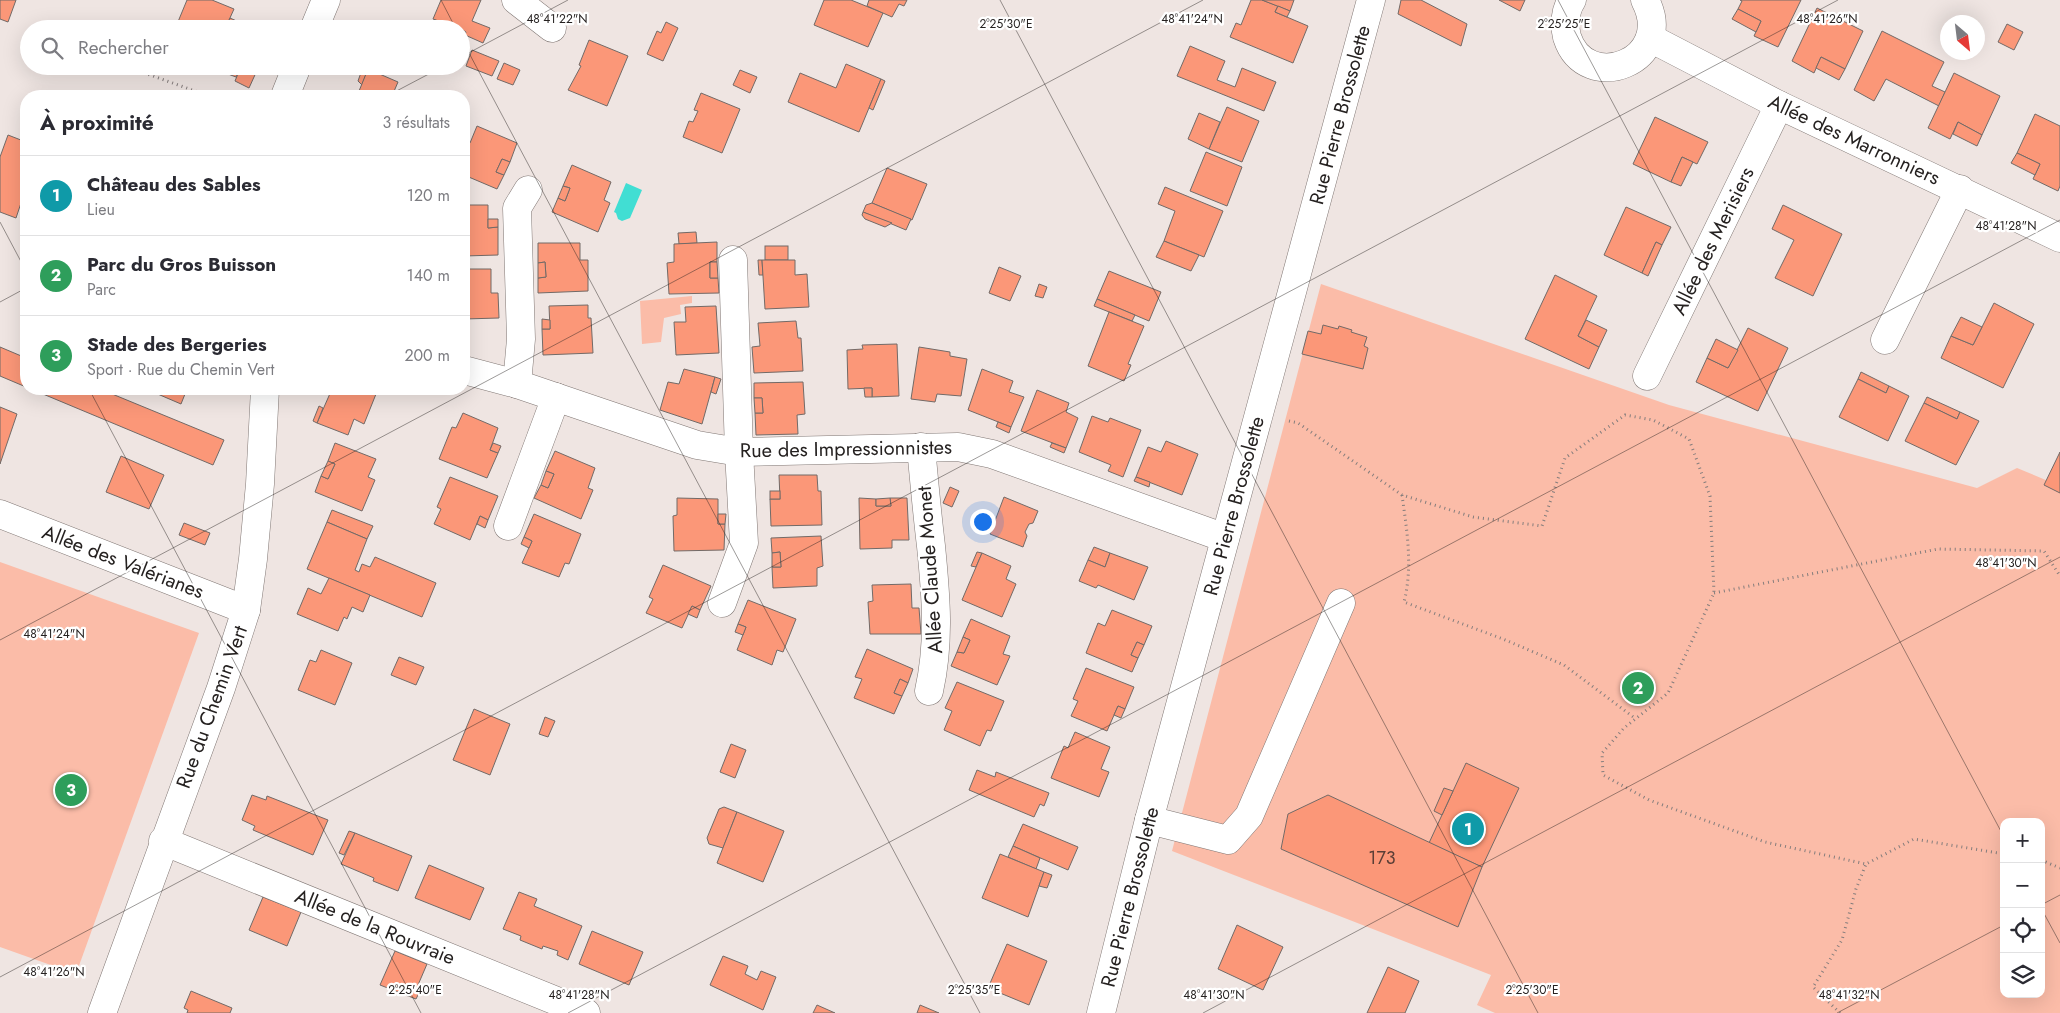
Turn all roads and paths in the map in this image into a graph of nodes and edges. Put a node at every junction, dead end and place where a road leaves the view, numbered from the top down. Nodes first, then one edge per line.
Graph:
1 (326, 0) edge
2 (516, 0) edge
3 (1371, 0) edge
4 (1572, 0) edge
5 (1645, 0) edge
6 (318, 20) edge
7 (552, 28) dead end
8 (1650, 38) junction
9 (150, 75) edge
10 (294, 75) edge
11 (192, 90) edge
12 (288, 90) edge
13 (1779, 105) junction
14 (1960, 189) junction
15 (528, 190) dead end
16 (2060, 238) edge
17 (733, 260) dead end
18 (1885, 340) dead end
19 (470, 372) edge
20 (1648, 376) dead end
21 (517, 384) junction
22 (265, 395) edge
23 (556, 397) junction
24 (1260, 412) junction
25 (921, 447) junction
26 (739, 452) junction
27 (1402, 495) junction
28 (0, 514) edge
29 (508, 526) dead end
30 (1225, 538) junction
31 (2060, 576) edge
32 (1714, 593) junction
33 (722, 603) dead end
34 (1341, 603) dead end
35 (246, 610) junction
36 (929, 691) dead end
37 (1636, 718) junction
38 (1149, 820) junction
39 (163, 841) junction
40 (2000, 853) edge
41 (2045, 862) edge
42 (1866, 864) junction
43 (2060, 868) edge
44 (102, 1013) edge
45 (586, 1013) edge
46 (1101, 1013) edge
47 (1840, 1013) edge

1 - 6 street
2 - 7 street
3 - 24 street, Rue Pierre Brossolette
4 - 8 street
5 - 8 street
8 - 13 street, Allée des Marronniers
9 - 11 path
10 - 12 street
13 - 14 street, Allée des Marronniers
13 - 20 street, Allée des Merisiers
14 - 16 street, Allée des Marronniers
14 - 18 street
15 - 21 street
17 - 26 street
19 - 21 street, Rue des Impressionnistes
21 - 23 street, Rue des Impressionnistes
22 - 35 street, Rue du Chemin Vert
23 - 26 street, Rue des Impressionnistes
23 - 29 street
24 - 27 path
24 - 30 street, Rue Pierre Brossolette
25 - 26 street, Rue des Impressionnistes
25 - 30 street, Rue des Impressionnistes
25 - 36 street, Allée Claude Monet
26 - 33 street
27 - 32 path
27 - 37 path
28 - 35 street, Allée des Valérianes
30 - 38 street, Rue Pierre Brossolette
31 - 32 path
32 - 37 path
34 - 38 street
35 - 39 street, Rue du Chemin Vert
37 - 42 path
38 - 46 street, Rue Pierre Brossolette
39 - 44 street, Rue du Chemin Vert
39 - 45 street, Allée de la Rouvraie
40 - 42 path
41 - 43 path
42 - 47 path

